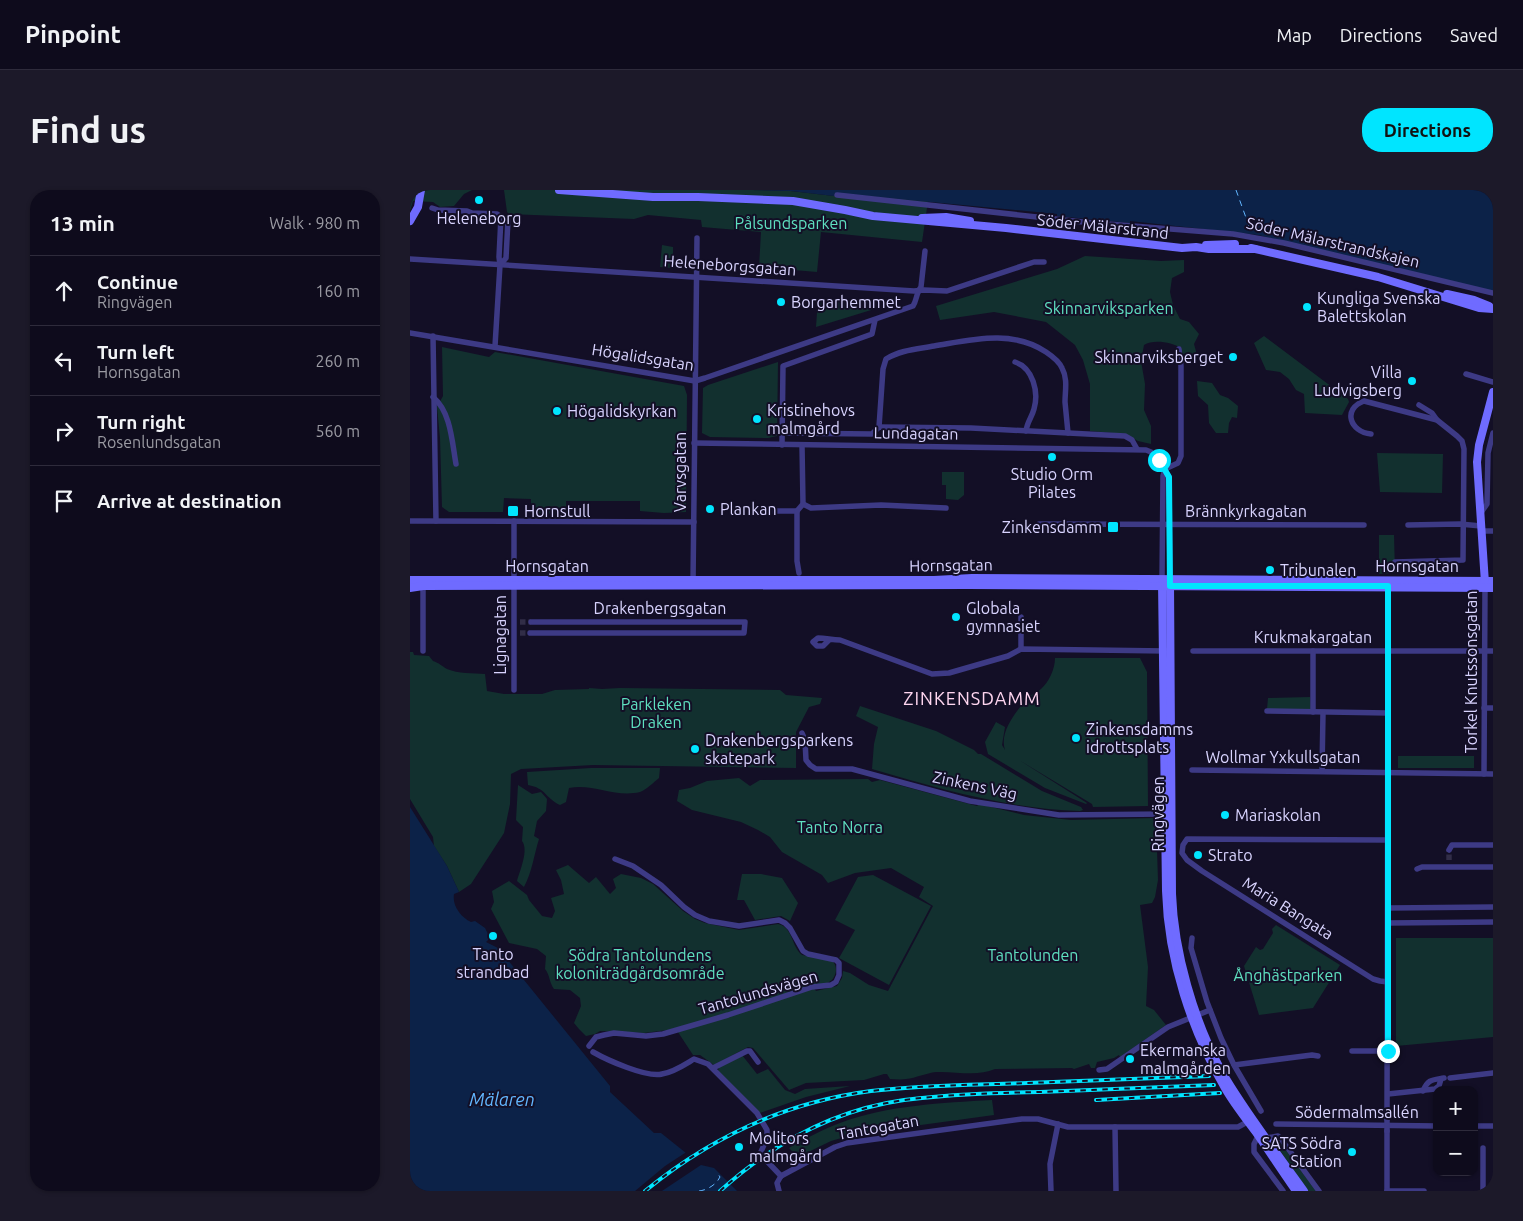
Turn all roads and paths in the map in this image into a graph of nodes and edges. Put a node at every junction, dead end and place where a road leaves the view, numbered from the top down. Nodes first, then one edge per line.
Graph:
1 (421, 190) edge
2 (559, 190) edge
3 (837, 195) dead end
4 (432, 208) dead end
5 (508, 220) dead end
6 (410, 221) edge
7 (696, 238) dead end
8 (925, 251) dead end
9 (410, 259) edge
10 (1044, 262) dead end
11 (500, 265) junction
12 (696, 277) junction
13 (917, 291) junction
14 (1426, 291) junction
15 (1493, 294) edge
16 (875, 320) junction
17 (410, 329) edge
18 (410, 333) edge
19 (432, 336) junction
20 (495, 346) junction
21 (1179, 349) dead end
22 (1015, 362) dead end
23 (1466, 374) dead end
24 (695, 380) junction
25 (1493, 382) edge
26 (1493, 392) edge
27 (434, 397) junction
28 (1419, 405) dead end
29 (1437, 420) junction
30 (879, 427) junction
31 (1026, 431) junction
32 (1493, 432) edge
33 (782, 433) junction
34 (1068, 433) junction
35 (1371, 434) dead end
36 (694, 443) junction
37 (782, 445) junction
38 (802, 445) junction
39 (1137, 449) junction
40 (1155, 456) joint
41 (456, 464) dead end
42 (1165, 469) junction
43 (1490, 487) edge
44 (803, 504) junction
45 (946, 508) dead end
46 (769, 511) dead end
47 (798, 511) junction
48 (1480, 514) junction
49 (410, 521) edge
50 (436, 521) junction
51 (514, 521) junction
52 (694, 522) junction
53 (1039, 524) dead end
54 (1464, 524) junction
55 (1166, 525) junction
56 (1364, 525) dead end
57 (1408, 525) dead end
58 (1481, 528) junction
59 (1493, 530) edge
60 (1395, 562) dead end
61 (799, 573) dead end
62 (410, 580) edge
63 (693, 582) junction
64 (514, 583) junction
65 (1166, 583) junction
66 (1388, 583) junction
67 (1489, 584) edge
68 (423, 586) junction
69 (410, 588) edge
70 (1021, 617) dead end
71 (530, 622) tunnel mouth
72 (530, 633) tunnel mouth
73 (829, 640) dead end
74 (1021, 650) junction
75 (1388, 650) junction
76 (1484, 650) junction
77 (1493, 650) edge
78 (423, 651) dead end
79 (1167, 651) junction
80 (1313, 651) junction
81 (1192, 652) dead end
82 (514, 690) dead end
83 (1484, 708) junction
84 (1493, 708) edge
85 (1267, 711) dead end
86 (1313, 712) junction
87 (1322, 713) junction
88 (1388, 713) junction
89 (802, 733) dead end
90 (1192, 770) dead end
91 (1322, 771) junction
92 (1388, 772) junction
93 (1484, 774) junction
94 (1493, 774) edge
95 (1168, 814) junction
96 (1388, 840) junction
97 (1493, 845) edge
98 (1449, 850) dead end
99 (615, 859) dead end
100 (1493, 868) edge
101 (1417, 869) dead end
102 (1493, 907) edge
103 (1388, 908) junction
104 (1493, 922) edge
105 (1388, 923) junction
106 (1192, 938) dead end
107 (1388, 982) junction
108 (1210, 1010) junction
109 (1195, 1017) junction
110 (1388, 1051) junction
111 (1352, 1052) dead end
112 (1318, 1056) dead end
113 (758, 1062) dead end
114 (1234, 1065) junction
115 (714, 1068) junction
116 (1099, 1070) dead end
117 (1493, 1073) edge
118 (1445, 1078) junction
119 (1423, 1090) junction
120 (1388, 1094) junction
121 (1261, 1111) dead end
122 (1251, 1120) junction
123 (1058, 1124) junction
124 (1276, 1124) dead end
125 (1433, 1126) edge
126 (1478, 1126) edge
127 (1493, 1126) edge
128 (1115, 1127) junction
129 (1258, 1136) junction
130 (1267, 1138) junction
131 (1483, 1148) dead end
132 (781, 1176) junction
133 (779, 1191) edge
134 (1051, 1191) edge
135 (1116, 1191) edge
136 (1282, 1191) edge
137 (1296, 1191) edge
138 (1304, 1191) edge
139 (1319, 1191) edge
140 (1387, 1191) edge
141 (1424, 1191) edge
142 (1483, 1191) edge

1 - 6 main road
2 - 14 main road, Söder Mälarstrand
3 - 15 street, Söder Mälarstrandskajen
4 - 11 street
5 - 11 street
7 - 12 street, Varvsgatan
8 - 13 street
9 - 11 street, Heleneborgsgatan
10 - 13 street, Heleneborgsgatan
11 - 12 street, Heleneborgsgatan
11 - 20 street
12 - 13 street, Heleneborgsgatan
12 - 24 street, Varvsgatan
13 - 16 street, Högalidsgatan
14 - 14 main road, Söder Mälarstrand
16 - 24 street, Högalidsgatan
16 - 33 street
17 - 19 street, Högalidsgatan
18 - 19 street, Högalidsgatan
19 - 20 street, Högalidsgatan
19 - 27 street
20 - 24 street, Högalidsgatan
21 - 42 street
22 - 31 street
23 - 25 street
24 - 36 street, Varvsgatan
26 - 48 main road, Torkel Knutssonsgatan
27 - 41 street
27 - 50 street
28 - 29 street
29 - 35 street
29 - 54 street
30 - 31 street, Lundagatan
30 - 33 street, Lundagatan
30 - 34 street
31 - 34 street, Lundagatan
32 - 43 street
33 - 37 street
34 - 39 street, Lundagatan
36 - 37 street, Lundagatan
36 - 52 street, Varvsgatan
37 - 38 street, Lundagatan
38 - 39 street, Lundagatan
38 - 44 street
39 - 40 street, Lundagatan
40 - 42 street, Ringvägen
42 - 55 street, Ringvägen
43 - 48 street
44 - 45 street
44 - 47 street
46 - 47 street
47 - 61 street
48 - 58 main road, Torkel Knutssonsgatan
49 - 50 street
50 - 51 street
51 - 52 street
51 - 64 street, Lignagatan
52 - 63 street, Varvsgatan
53 - 55 street, Brännkyrkagatan
54 - 57 street
54 - 58 street
54 - 60 street
55 - 56 street, Brännkyrkagatan
55 - 65 street, Ringvägen
58 - 59 street
58 - 67 main road, Torkel Knutssonsgatan
62 - 64 main road, Hornsgatan
63 - 64 main road, Hornsgatan
63 - 65 main road, Hornsgatan
64 - 68 main road, Hornsgatan
64 - 82 street, Lignagatan
65 - 66 main road, Hornsgatan
65 - 79 main road, Ringvägen
66 - 67 main road, Hornsgatan
66 - 75 street
67 - 76 street, Torkel Knutssonsgatan
68 - 69 main road, Hornsgatan
68 - 78 street
70 - 74 street
71 - 72 street, Drakenbergsgatan
73 - 74 street
74 - 79 street
75 - 76 street, Krukmakargatan
75 - 80 street, Krukmakargatan
75 - 88 street
76 - 77 street, Krukmakargatan
76 - 83 street, Torkel Knutssonsgatan
79 - 95 main road, Ringvägen
80 - 81 street, Krukmakargatan
80 - 86 street
83 - 84 street
83 - 93 street, Torkel Knutssonsgatan
85 - 86 street
86 - 87 street
87 - 88 street
87 - 91 street
88 - 92 street
89 - 95 street, Zinkens Väg
90 - 91 street, Wollmar Yxkullsgatan
91 - 92 street, Wollmar Yxkullsgatan
92 - 93 street, Wollmar Yxkullsgatan
92 - 96 street
93 - 94 street, Wollmar Yxkullsgatan
95 - 109 main road, Ringvägen
96 - 103 street
96 - 107 street, Maria Bangata
97 - 98 street
99 - 115 street, Tantolundsvägen
100 - 101 street
102 - 103 street
103 - 105 street
104 - 105 street
105 - 107 street
106 - 108 street
107 - 110 street
108 - 109 street
108 - 114 street
109 - 116 street
109 - 122 main road, Ringvägen
110 - 111 street
110 - 120 street
112 - 114 street
113 - 115 street
114 - 121 street
115 - 132 street
117 - 118 street
118 - 119 street
118 - 119 street
119 - 120 street
120 - 140 street, bridge
122 - 128 street, Tantogatan
122 - 129 main road, Ringvägen
122 - 130 main road, Ringvägen
123 - 128 street, Tantogatan
123 - 132 street, Tantogatan
123 - 134 street
124 - 125 street, Södermalmsallén
126 - 127 street
128 - 135 street
129 - 136 street
129 - 137 main road, Ringvägen
130 - 138 main road, Ringvägen
130 - 139 street, Ringvägen
131 - 142 street
132 - 133 street
140 - 141 street

